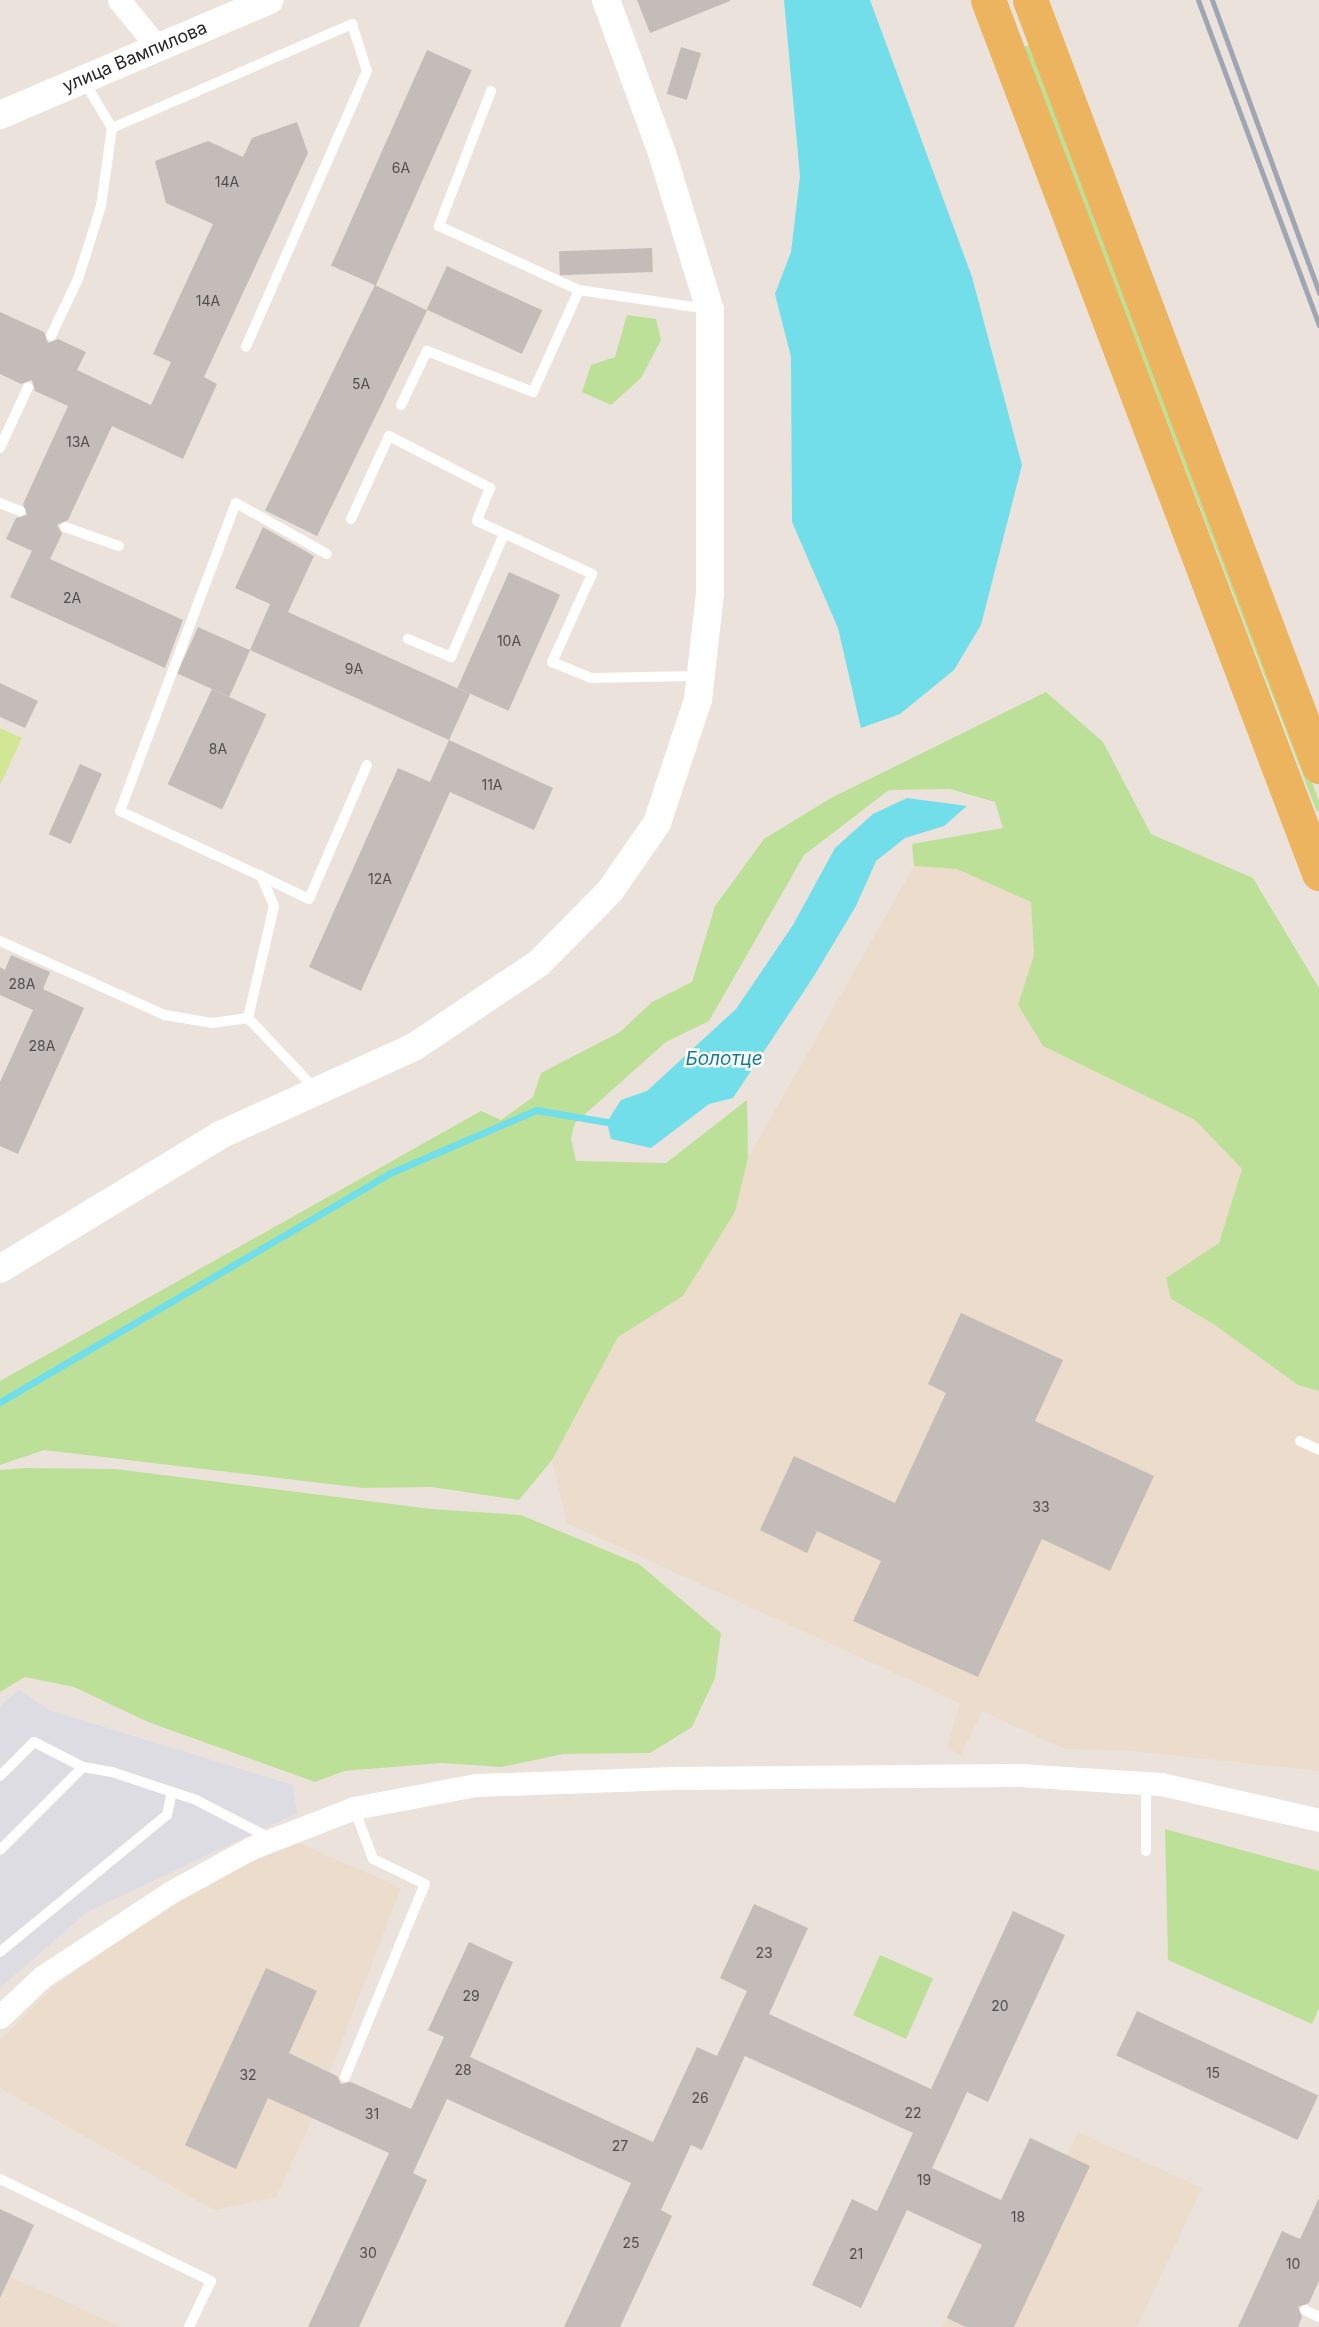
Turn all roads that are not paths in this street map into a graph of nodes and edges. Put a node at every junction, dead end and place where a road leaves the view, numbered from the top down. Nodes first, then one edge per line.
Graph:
1 (119, 0) edge
2 (270, 0) edge
3 (606, 0) edge
4 (988, 0) edge
5 (1030, 0) edge
6 (158, 48) junction
7 (83, 78) junction
8 (491, 91) dead end
9 (0, 115) edge
10 (112, 128) junction
11 (579, 290) junction
12 (710, 310) junction
13 (51, 336) dead end
14 (246, 347) dead end
15 (28, 387) dead end
16 (401, 405) dead end
17 (0, 448) edge
18 (0, 503) edge
19 (20, 511) dead end
20 (351, 519) dead end
21 (65, 527) dead end
22 (504, 534) junction
23 (119, 546) dead end
24 (327, 554) dead end
25 (408, 639) dead end
26 (701, 676) junction
27 (366, 765) dead end
28 (1319, 766) edge
29 (1319, 873) edge
30 (261, 876) junction
31 (0, 941) edge
32 (248, 1018) junction
33 (316, 1090) junction
34 (0, 1269) edge
35 (1300, 1441) dead end
36 (1319, 1450) edge
37 (83, 1767) junction
38 (0, 1776) edge
39 (1146, 1783) junction
40 (172, 1792) junction
41 (354, 1808) junction
42 (1319, 1821) edge
43 (273, 1839) junction
44 (0, 1850) edge
45 (1146, 1851) dead end
46 (0, 1952) edge
47 (0, 2017) edge
48 (345, 2077) dead end
49 (0, 2179) edge
50 (1306, 2310) dead end
51 (1319, 2317) edge
52 (189, 2327) edge

1 - 6 street
2 - 6 street, улица Вампилова
3 - 12 street
4 - 29 main road
5 - 28 main road
6 - 7 street, улица Вампилова
7 - 9 street, улица Вампилова
7 - 10 lane
8 - 11 lane
10 - 13 lane
10 - 14 lane
11 - 12 lane
11 - 16 lane
12 - 26 street
15 - 17 lane
18 - 19 lane
20 - 22 lane
21 - 23 lane
22 - 25 lane
22 - 26 lane
24 - 30 lane
26 - 33 street
27 - 30 lane
30 - 32 lane
31 - 32 lane
32 - 33 lane
33 - 34 street
35 - 36 lane
37 - 38 lane
37 - 40 lane
37 - 44 lane
39 - 41 street
39 - 42 street
39 - 45 lane
40 - 43 lane
40 - 46 lane
41 - 43 street
41 - 48 lane
43 - 47 street
49 - 52 lane
50 - 51 lane

